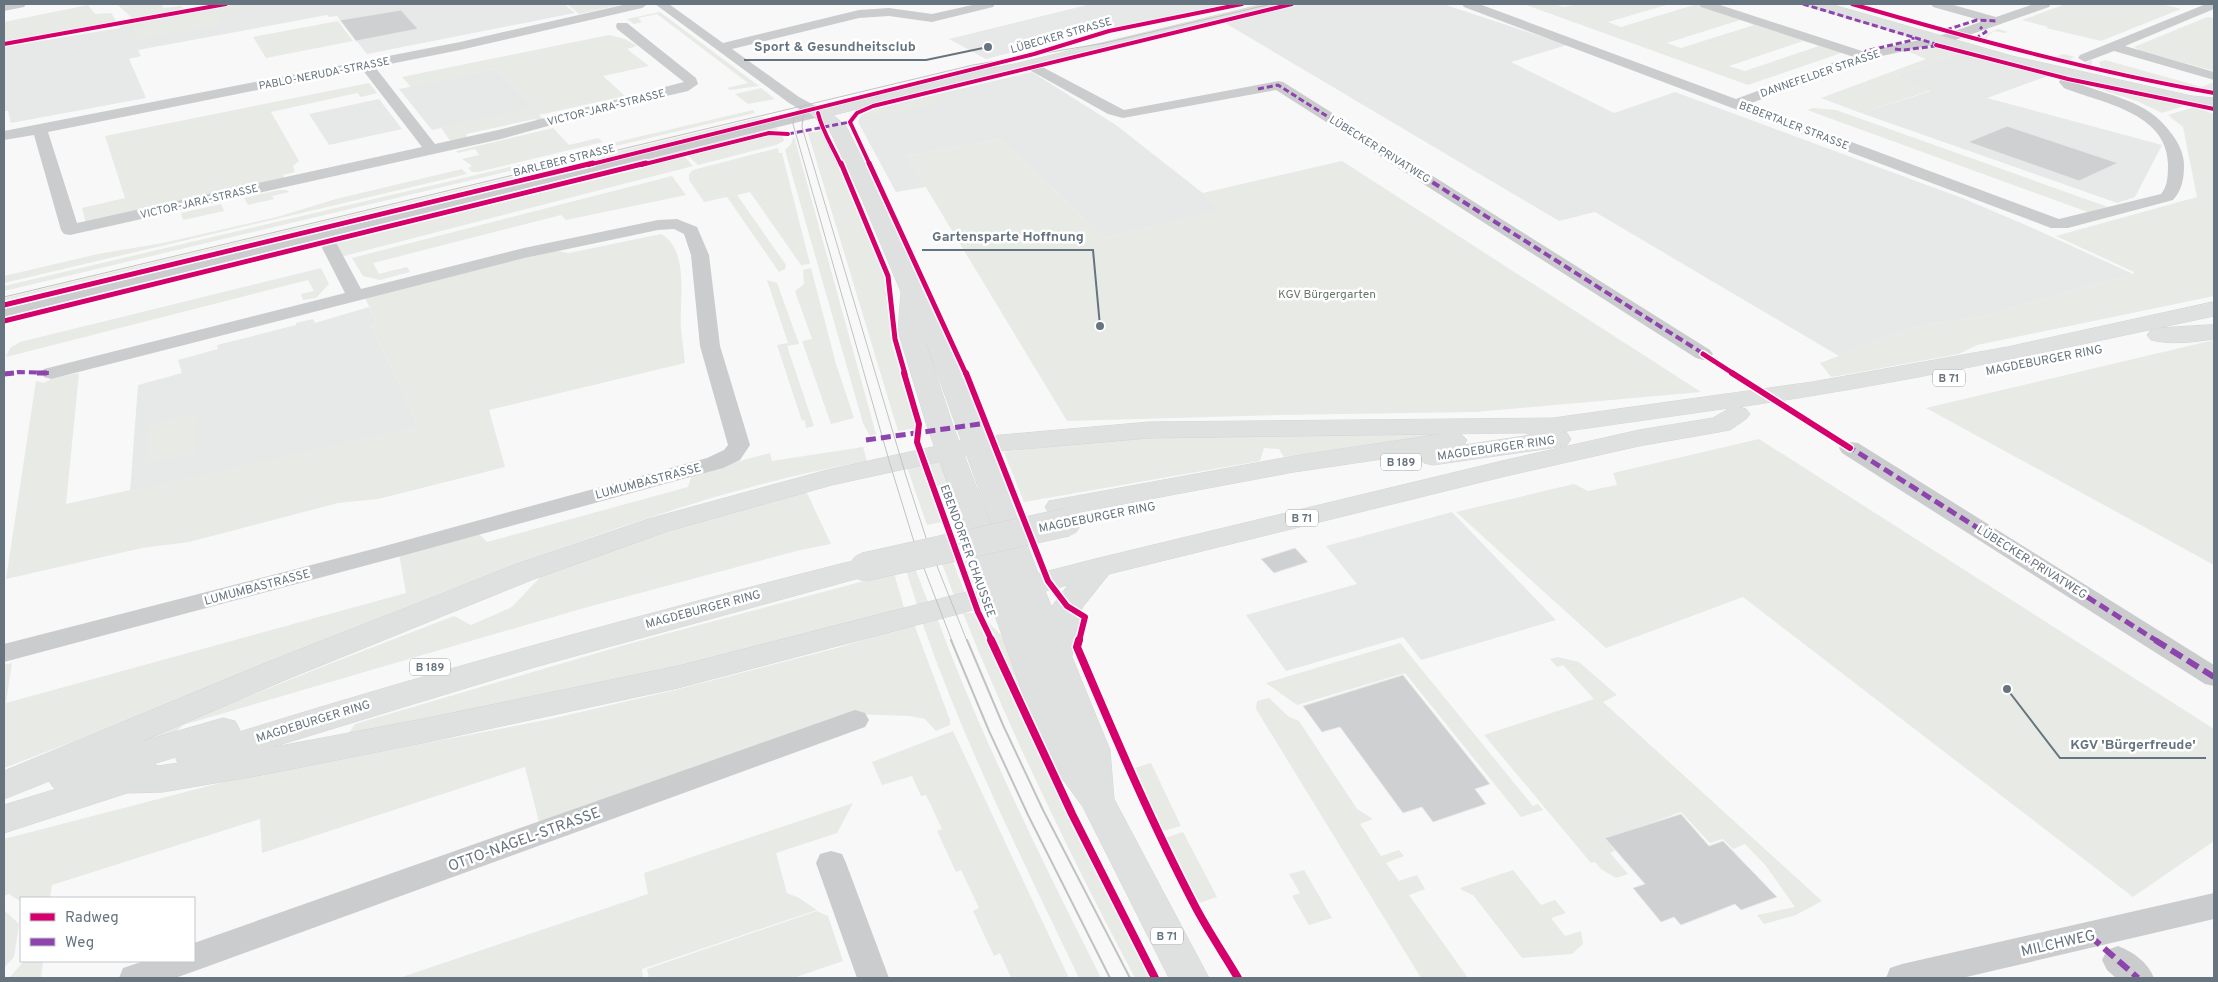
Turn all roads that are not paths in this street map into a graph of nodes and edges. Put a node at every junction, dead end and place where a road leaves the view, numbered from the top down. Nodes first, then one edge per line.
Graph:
1 (20, 4) edge
2 (642, 4) edge
3 (661, 4) edge
4 (989, 4) edge
5 (1255, 4) edge
6 (1282, 4) edge
7 (1468, 4) edge
8 (1705, 4) edge
9 (1815, 4) edge
10 (1839, 4) edge
11 (1937, 4) edge
12 (2045, 4) edge
13 (2214, 5) edge
14 (2185, 6) dead end
15 (4, 7) edge
16 (2200, 10) junction
17 (2214, 14) edge
18 (1997, 21) junction
19 (622, 26) dead end
20 (1942, 38) junction
21 (723, 47) junction
22 (2114, 47) junction
23 (1864, 56) junction
24 (2085, 58) dead end
25 (366, 65) junction
26 (1031, 65) junction
27 (2070, 75) junction
28 (2214, 76) edge
29 (970, 77) junction
30 (2214, 102) edge
31 (1736, 104) junction
32 (818, 113) junction
33 (40, 129) junction
34 (4, 136) edge
35 (431, 149) junction
36 (323, 234) junction
37 (355, 295) junction
38 (2214, 309) edge
39 (4, 312) edge
40 (2214, 323) edge
41 (2214, 332) edge
42 (2159, 336) junction
43 (1704, 354) dead end
44 (51, 373) dead end
45 (1736, 414) junction
46 (1552, 425) junction
47 (964, 448) junction
48 (1850, 448) dead end
49 (1063, 514) junction
50 (862, 559) junction
51 (1099, 567) junction
52 (1015, 590) junction
53 (4, 654) edge
54 (1056, 656) junction
55 (2214, 677) edge
56 (855, 720) dead end
57 (128, 780) junction
58 (4, 786) edge
59 (4, 797) edge
60 (1096, 799) junction
61 (4, 819) edge
62 (832, 863) dead end
63 (2214, 906) edge
64 (195, 957) edge
65 (181, 962) edge
66 (135, 978) edge
67 (873, 978) edge
68 (1190, 978) edge
69 (1902, 978) edge

1 - 15 street
2 - 25 street, PABLO-NERUDA-STRASSE
3 - 21 street
4 - 21 street
5 - 29 main road, LÜBECKER STRASSE
6 - 26 main road, LÜBECKER STRASSE
7 - 31 street, BEBERTALER STRASSE
8 - 23 street
9 - 20 main road
10 - 20 main road
11 - 18 street
12 - 18 street, DANNEFELDER STRASSE
13 - 16 street
14 - 16 street
16 - 17 street
16 - 22 street
18 - 20 street, DANNEFELDER STRASSE
19 - 35 street, VICTOR-JARA-STRASSE
20 - 23 street, DANNEFELDER STRASSE
20 - 27 main road
20 - 30 main road
21 - 32 street
22 - 24 street
22 - 28 street
23 - 31 street, DANNEFELDER STRASSE
25 - 33 street, PABLO-NERUDA-STRASSE
25 - 35 street
26 - 29 main road, LÜBECKER STRASSE
26 - 43 street, LÜBECKER PRIVATWEG
27 - 30 main road
27 - 31 street, BEBERTALER STRASSE
29 - 32 main road, LÜBECKER STRASSE
32 - 36 street, BARLEBER STRASSE
32 - 47 main road, EBENDORFER CHAUSSEE
33 - 34 street, PABLO-NERUDA-STRASSE
33 - 35 street, VICTOR-JARA-STRASSE
36 - 37 street
36 - 39 street, BARLEBER STRASSE
37 - 44 street, LUMUMBASTRASSE
37 - 53 street, LUMUMBASTRASSE
38 - 46 main road, MAGDEBURGER RING / B 71
40 - 42 main road, MAGDEBURGER RING / B 71
41 - 42 main road
42 - 45 main road, MAGDEBURGER RING / B 71
45 - 49 main road, MAGDEBURGER RING / B 189
45 - 51 main road, B 71
46 - 47 main road, B 71
46 - 49 main road, MAGDEBURGER RING / B 189
47 - 52 main road, EBENDORFER CHAUSSEE / B 71
47 - 58 main road
48 - 55 street, LÜBECKER PRIVATWEG
49 - 50 main road, MAGDEBURGER RING / B 189, bridge
50 - 57 main road, MAGDEBURGER RING / B 189
50 - 59 main road, MAGDEBURGER RING / B 189
51 - 52 main road
51 - 54 main road
52 - 54 main road, EBENDORFER CHAUSSEE
52 - 57 main road
52 - 60 main road, EBENDORFER CHAUSSEE / B 71
54 - 60 main road, EBENDORFER CHAUSSEE / B 71
56 - 64 street, OTTO-NAGEL-STRASSE
57 - 61 main road, MAGDEBURGER RING / B 189
60 - 68 main road, EBENDORFER CHAUSSEE / B 71
62 - 67 street
63 - 69 street, MILCHWEG
65 - 66 street

